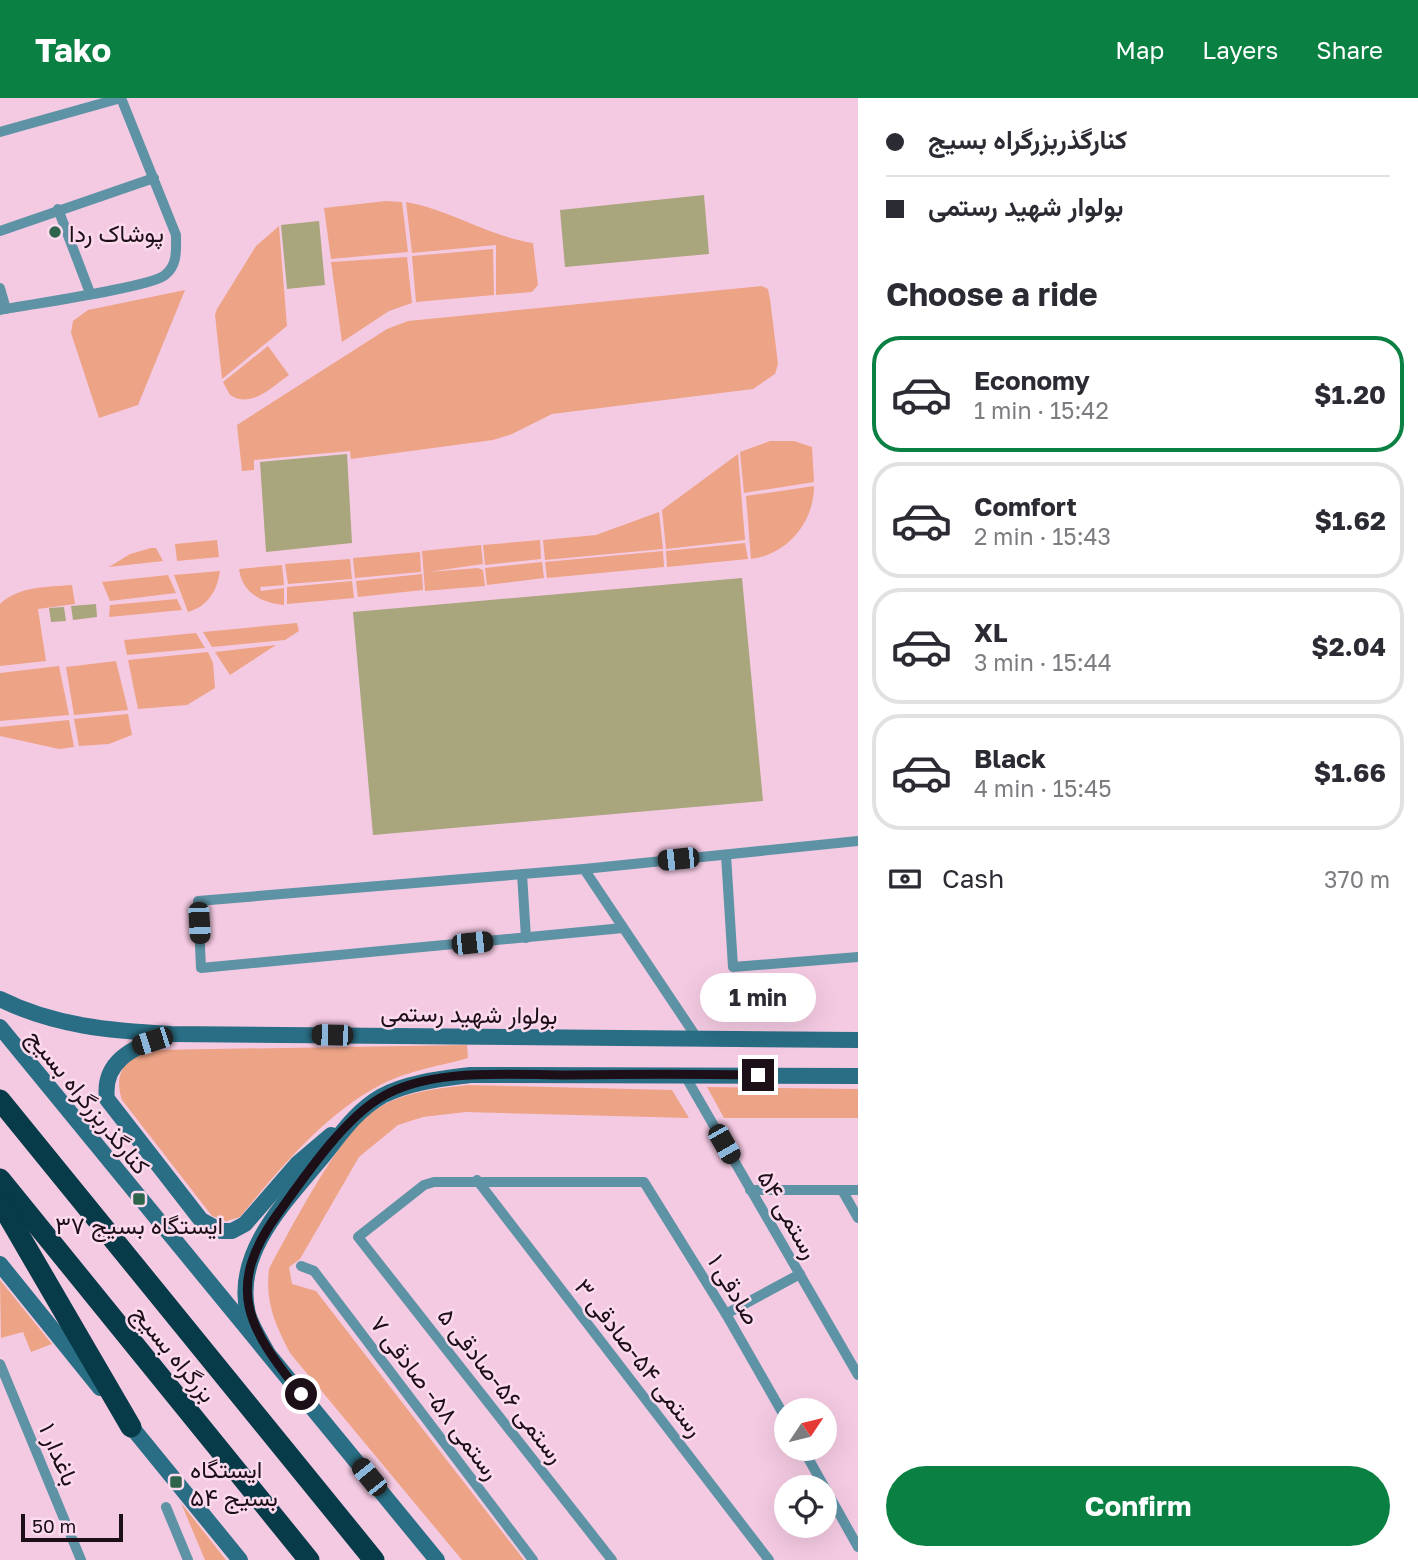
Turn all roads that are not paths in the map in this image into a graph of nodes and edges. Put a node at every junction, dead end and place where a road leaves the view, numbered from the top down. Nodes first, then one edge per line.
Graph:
1 (121, 98) edge
2 (0, 132) edge
3 (154, 178) junction
4 (58, 209) junction
5 (0, 230) edge
6 (0, 288) edge
7 (90, 293) junction
8 (3, 309) edge
9 (858, 841) edge
10 (726, 855) junction
11 (584, 869) junction
12 (522, 874) junction
13 (622, 928) junction
14 (526, 937) junction
15 (858, 957) edge
16 (0, 999) edge
17 (0, 1027) edge
18 (171, 1034) junction
19 (697, 1038) junction
20 (858, 1040) edge
21 (684, 1074) junction
22 (858, 1076) edge
23 (0, 1100) edge
24 (354, 1115) junction
25 (0, 1178) edge
26 (478, 1180) junction
27 (750, 1190) junction
28 (842, 1190) junction
29 (858, 1190) edge
30 (0, 1202) edge
31 (858, 1218) edge
32 (0, 1264) edge
33 (301, 1266) dead end
34 (800, 1274) junction
35 (726, 1314) junction
36 (267, 1352) junction
37 (0, 1364) edge
38 (858, 1375) edge
39 (774, 1398) edge
40 (131, 1427) junction
41 (810, 1461) edge
42 (166, 1507) dead end
43 (858, 1547) edge
44 (81, 1560) edge
45 (188, 1560) edge
46 (240, 1560) edge
47 (309, 1560) edge
48 (374, 1560) edge
49 (437, 1560) edge
50 (533, 1560) edge
51 (612, 1560) edge
52 (769, 1560) edge

1 - 2 street
1 - 3 street
3 - 4 street
3 - 7 street
4 - 5 street
4 - 7 street
6 - 8 street
7 - 8 street
9 - 10 street
10 - 11 street
10 - 15 street
11 - 12 street
11 - 13 street
12 - 14 street
12 - 14 street
13 - 14 street
13 - 19 street
16 - 18 main road, بولوار شهید رستمی
17 - 36 main road, کنارگذربزرگراه بسیج
18 - 19 main road, بولوار شهید رستمی
18 - 24 main road
19 - 20 main road, بولوار شهید رستمی
21 - 22 main road
21 - 24 main road
21 - 27 street, رستمی ۵۴
23 - 48 highway, بزرگراه بسیج
24 - 36 main road
25 - 47 highway, بزرگراه بسیج
26 - 35 street, صادقی ۱
26 - 51 street, رستمی ۵۶-صادقی ۵
26 - 52 street, رستمی ۵۴-صادقی ۳
27 - 28 street
27 - 34 street, رستمی ۵۴
28 - 29 street
28 - 31 street
30 - 40 highway
32 - 40 main road
33 - 50 street, رستمی ۵۸- صادقی ۷
34 - 35 street
34 - 38 street, رستمی ۵۴
35 - 39 street, صادقی ۱
36 - 49 main road, کنارگذربزرگراه بسیج
37 - 44 street, باغدار ۱
40 - 46 main road
41 - 43 street
42 - 45 street

